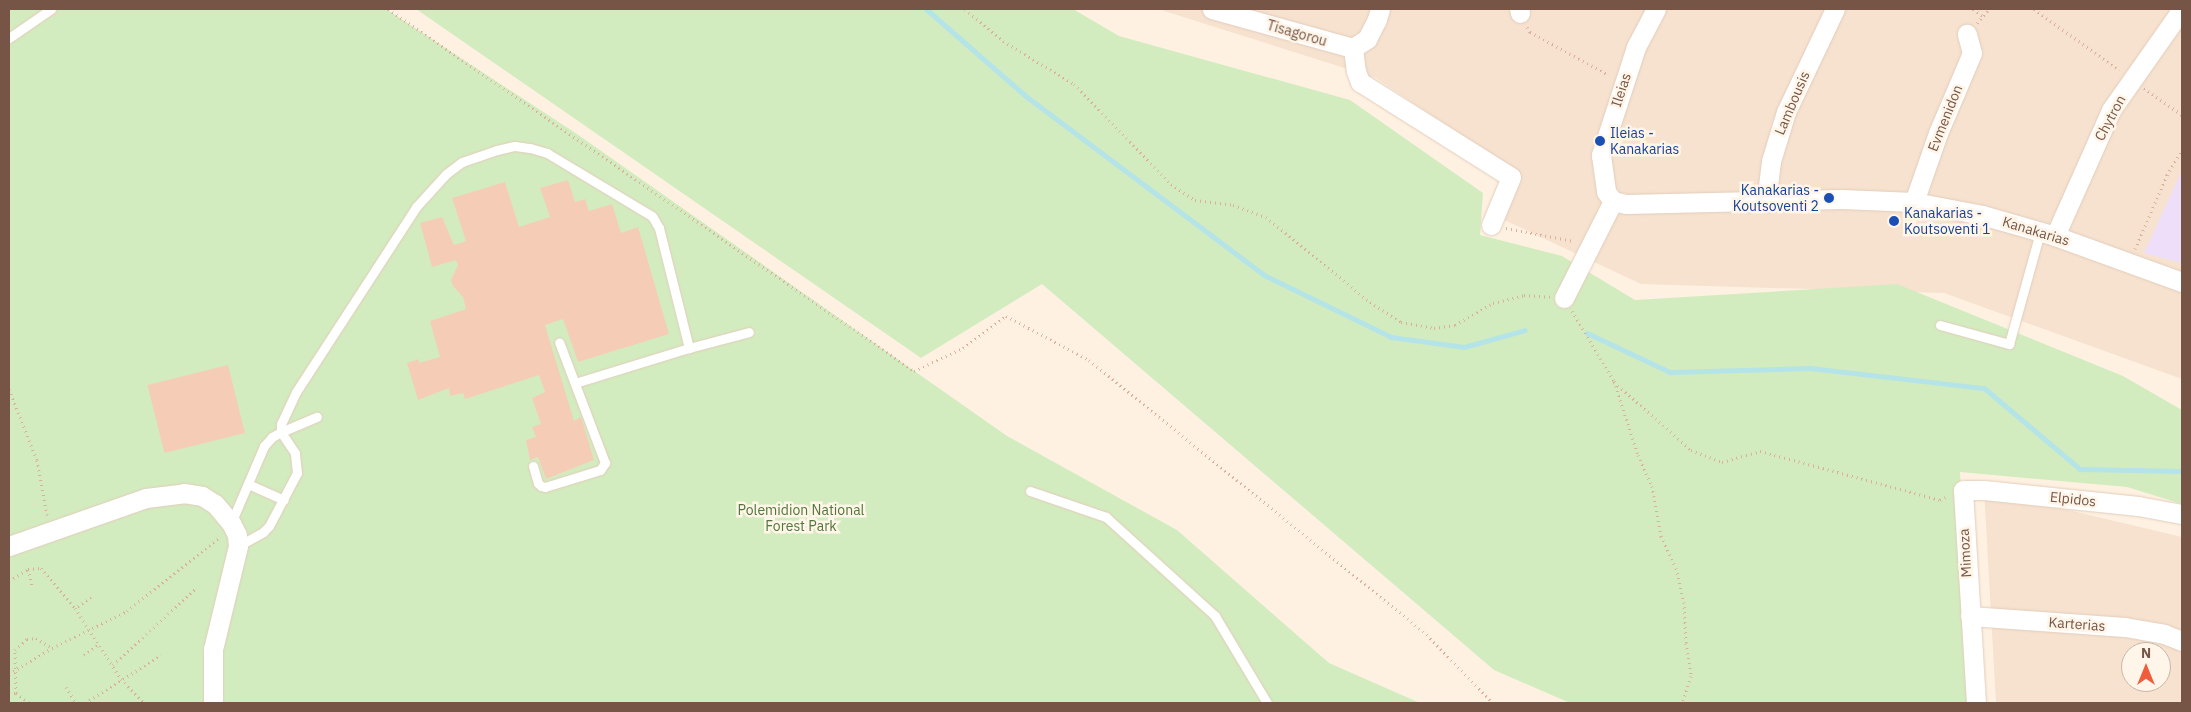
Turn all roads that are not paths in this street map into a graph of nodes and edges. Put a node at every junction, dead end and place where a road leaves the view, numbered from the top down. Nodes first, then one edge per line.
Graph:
1 (51, 9) edge
2 (1212, 9) edge
3 (1380, 9) edge
4 (1656, 9) edge
5 (1835, 9) edge
6 (2182, 9) edge
7 (1967, 34) dead end
8 (9, 38) edge
9 (1353, 48) junction
10 (1613, 201) junction
11 (1766, 202) junction
12 (1914, 202) junction
13 (1491, 225) road end
14 (2048, 234) junction
15 (2182, 282) edge
16 (1564, 298) road end
17 (1940, 325) dead end
18 (749, 332) dead end
19 (559, 342) dead end
20 (689, 348) junction
21 (575, 383) junction
22 (316, 417) dead end
23 (281, 432) junction
24 (533, 466) dead end
25 (248, 484) junction
26 (1963, 490) joint
27 (1030, 491) dead end
28 (284, 500) junction
29 (2182, 514) edge
30 (232, 523) junction
31 (9, 546) edge
32 (238, 546) junction
33 (1970, 616) junction
34 (2182, 640) edge
35 (213, 703) edge
36 (1267, 703) edge
37 (1976, 703) edge

1 - 8 lane
2 - 9 street, Tisagorou
3 - 9 street
4 - 10 street, Ileias
5 - 11 street, Lambousis
6 - 14 street, Chytron
7 - 12 street, Evmenidon
9 - 13 street
10 - 11 street, Kanakarias
10 - 16 street
11 - 12 street, Kanakarias
12 - 14 street, Kanakarias
14 - 15 street, Kanakarias
14 - 17 lane
18 - 20 lane
19 - 21 lane
20 - 21 lane
20 - 23 lane
21 - 24 lane
22 - 23 lane
23 - 25 lane
23 - 28 lane
25 - 28 lane
25 - 30 lane
26 - 29 street, Elpidos
26 - 33 street, Mimoza
27 - 36 lane
28 - 32 lane
30 - 31 street
30 - 32 street
32 - 35 street
33 - 34 street, Karterias
33 - 37 street, Mimoza

